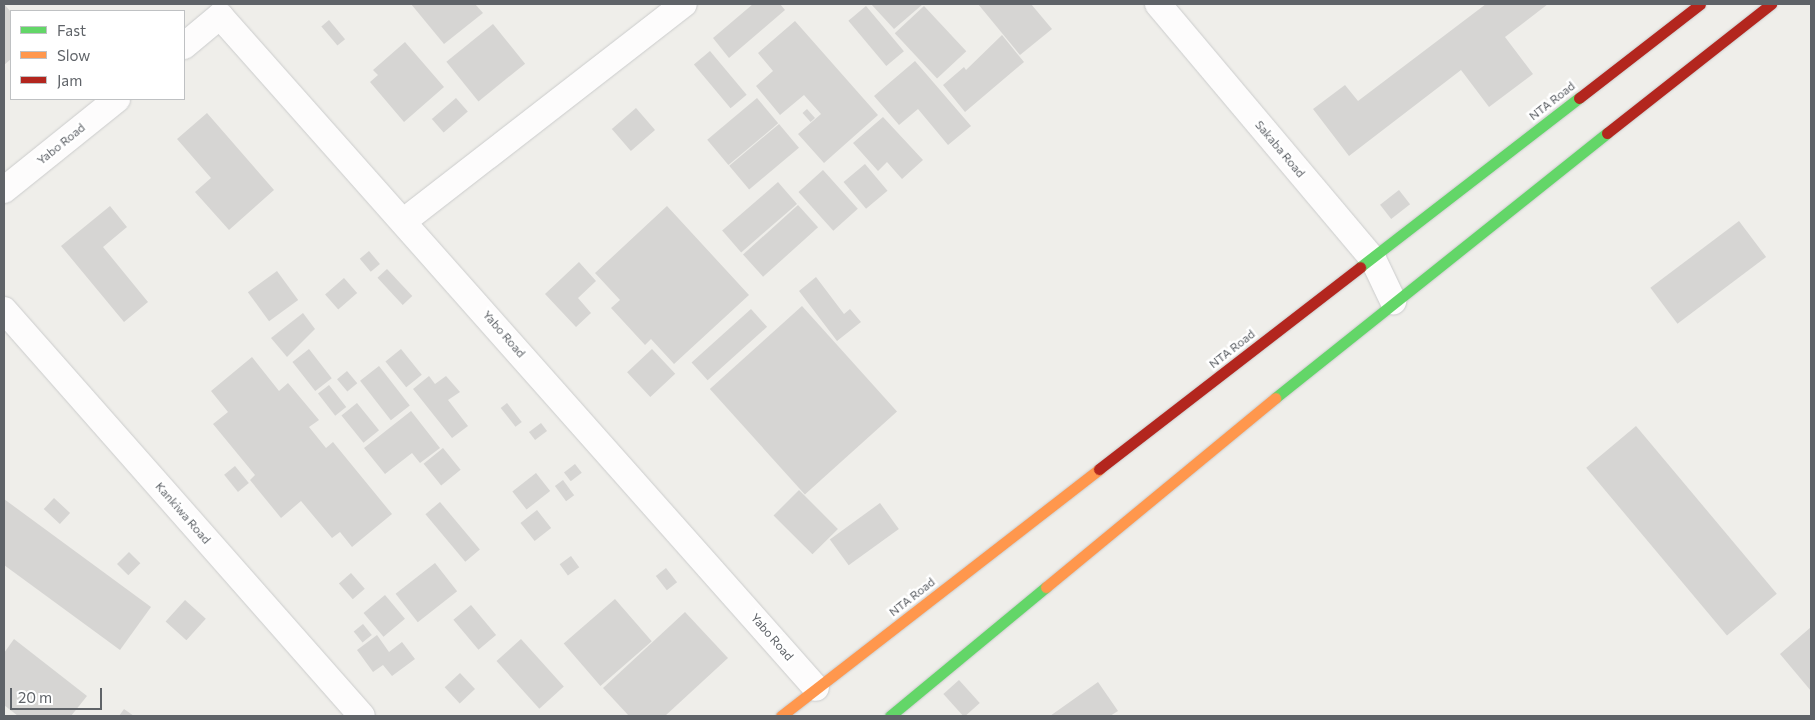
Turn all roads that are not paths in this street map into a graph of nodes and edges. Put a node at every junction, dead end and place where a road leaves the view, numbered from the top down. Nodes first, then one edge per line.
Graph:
1 (684, 4) edge
2 (1158, 4) edge
3 (1700, 4) edge
4 (1771, 4) edge
5 (215, 10) edge
6 (185, 45) edge
7 (116, 100) edge
8 (4, 190) edge
9 (404, 221) junction
10 (1372, 258) junction
11 (1393, 301) junction
12 (4, 310) edge
13 (816, 688) junction
14 (362, 716) edge
15 (781, 716) edge
16 (890, 716) edge

1 - 9 street
2 - 10 street, Sakaba Road
3 - 10 main road, NTA Road
4 - 11 main road
5 - 6 street, Yabo Road
5 - 9 street, Yabo Road
7 - 8 street, Yabo Road
9 - 13 street, Yabo Road
10 - 11 street, Sakaba Road
10 - 13 main road, NTA Road
11 - 16 main road
12 - 14 street, Kankiwa Road
13 - 15 main road, NTA Road

